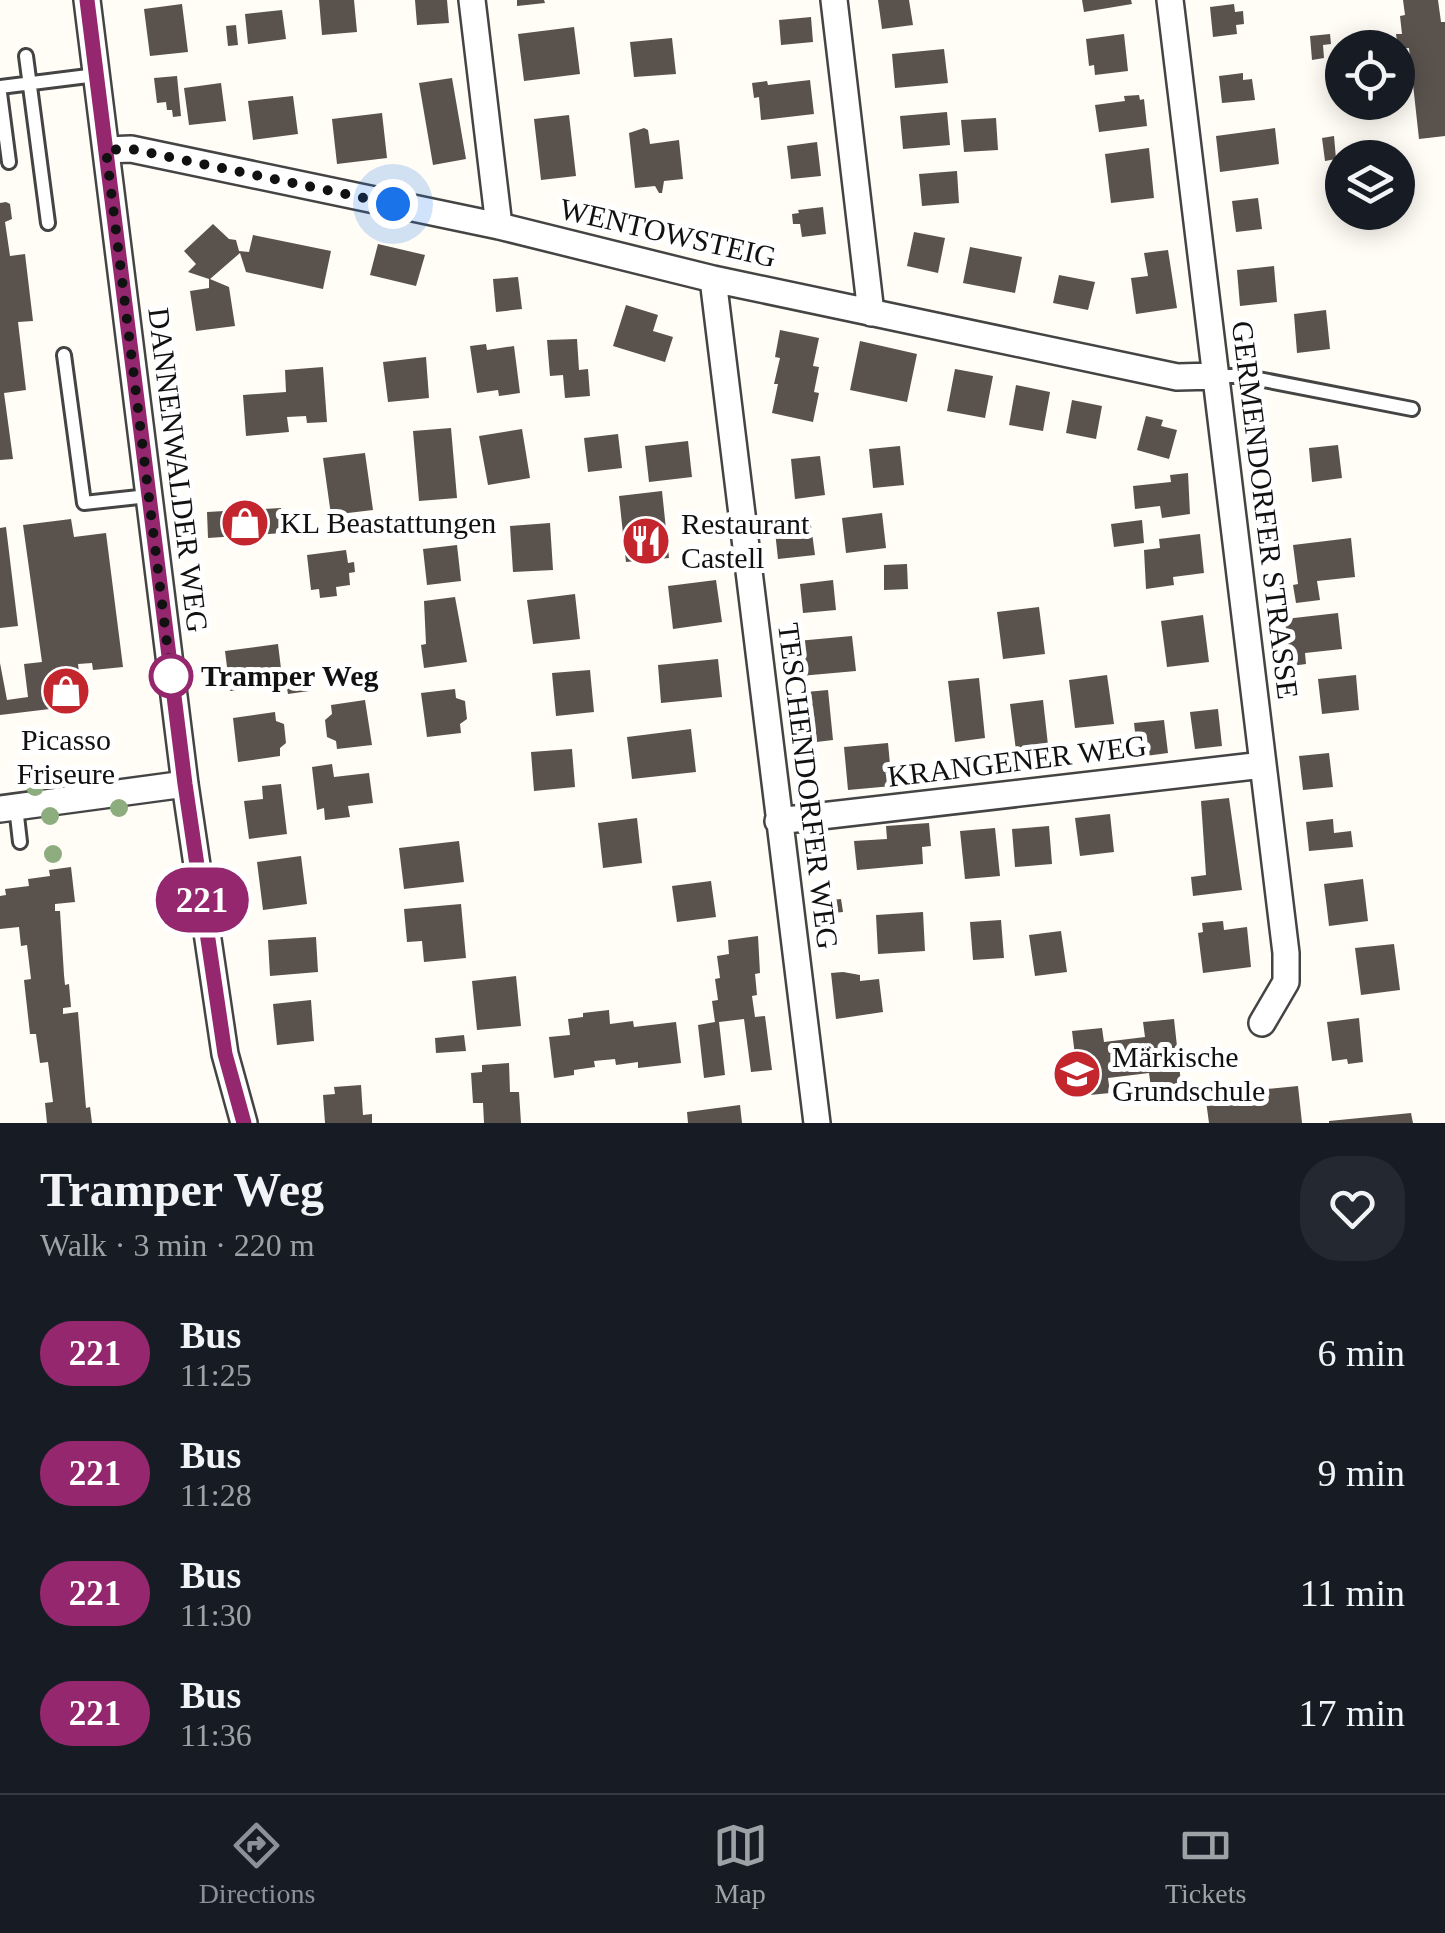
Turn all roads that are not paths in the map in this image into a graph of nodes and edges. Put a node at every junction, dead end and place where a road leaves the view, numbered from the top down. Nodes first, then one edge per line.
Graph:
1 (87, 0) edge
2 (472, 0) edge
3 (834, 0) edge
4 (1170, 0) edge
5 (26, 56) dead end
6 (96, 75) junction
7 (30, 84) junction
8 (0, 90) edge
9 (106, 150) junction
10 (9, 162) dead end
11 (48, 223) dead end
12 (499, 226) junction
13 (713, 279) junction
14 (871, 313) junction
15 (64, 354) dead end
16 (1216, 376) junction
17 (1412, 409) dead end
18 (148, 496) junction
19 (1264, 764) junction
20 (185, 784) junction
21 (8, 808) edge
22 (778, 821) junction
23 (20, 842) dead end
24 (1262, 1022) dead end
25 (244, 1123) edge
26 (817, 1123) edge

1 - 6 street, DANNENWALDER WEG
2 - 12 street
3 - 14 street
4 - 16 street, GERMENDORFER STRASSE
5 - 7 lane
6 - 7 lane
6 - 9 street, DANNENWALDER WEG
7 - 8 lane
7 - 11 lane
8 - 10 lane
9 - 12 street, WENTOWSTEIG
9 - 18 street, DANNENWALDER WEG
12 - 13 street, WENTOWSTEIG
13 - 14 street, WENTOWSTEIG
13 - 22 street, TESCHENDORFER WEG
14 - 16 street, WENTOWSTEIG
15 - 18 lane
16 - 17 lane
16 - 19 street, GERMENDORFER STRASSE
18 - 20 street, DANNENWALDER WEG
19 - 22 street, KRANGENER WEG
19 - 24 street, GERMENDORFER STRASSE
20 - 21 street
20 - 25 street, DANNENWALDER WEG
21 - 23 lane
22 - 26 street, TESCHENDORFER WEG

